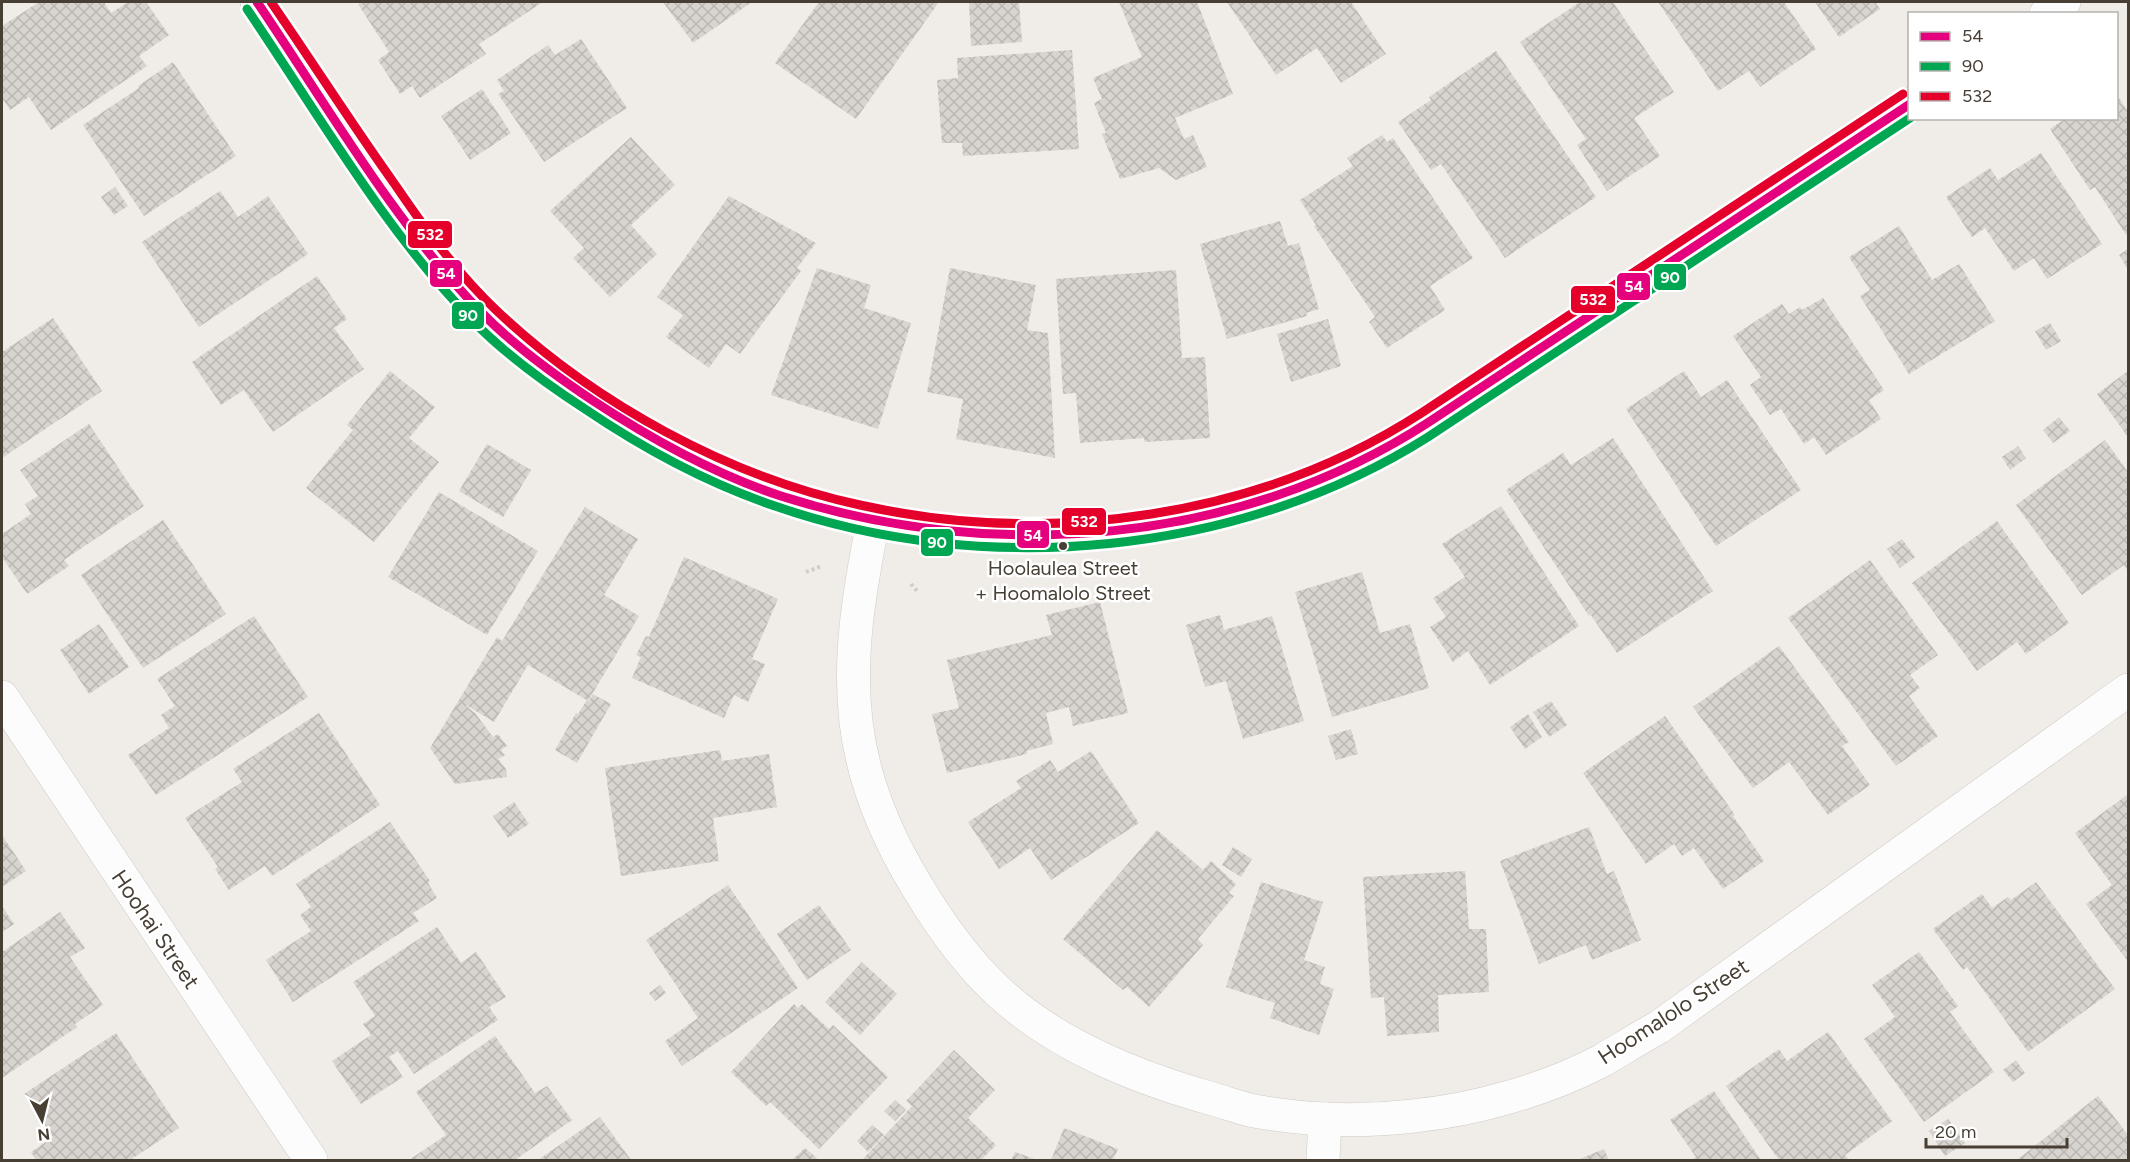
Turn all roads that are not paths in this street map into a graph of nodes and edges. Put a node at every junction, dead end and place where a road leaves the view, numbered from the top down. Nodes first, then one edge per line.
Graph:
1 (257, 2) edge
2 (2064, 2) edge
3 (2049, 12) edge
4 (1908, 105) edge
5 (873, 522) junction
6 (2128, 690) edge
7 (2, 697) edge
8 (1325, 1119) junction
9 (311, 1161) edge
10 (1323, 1161) edge

1 - 5 street
2 - 3 street
4 - 5 street
5 - 8 street, Hoomalolo Street
6 - 8 street, Hoomalolo Street
7 - 9 street, Hoohai Street
8 - 10 street

